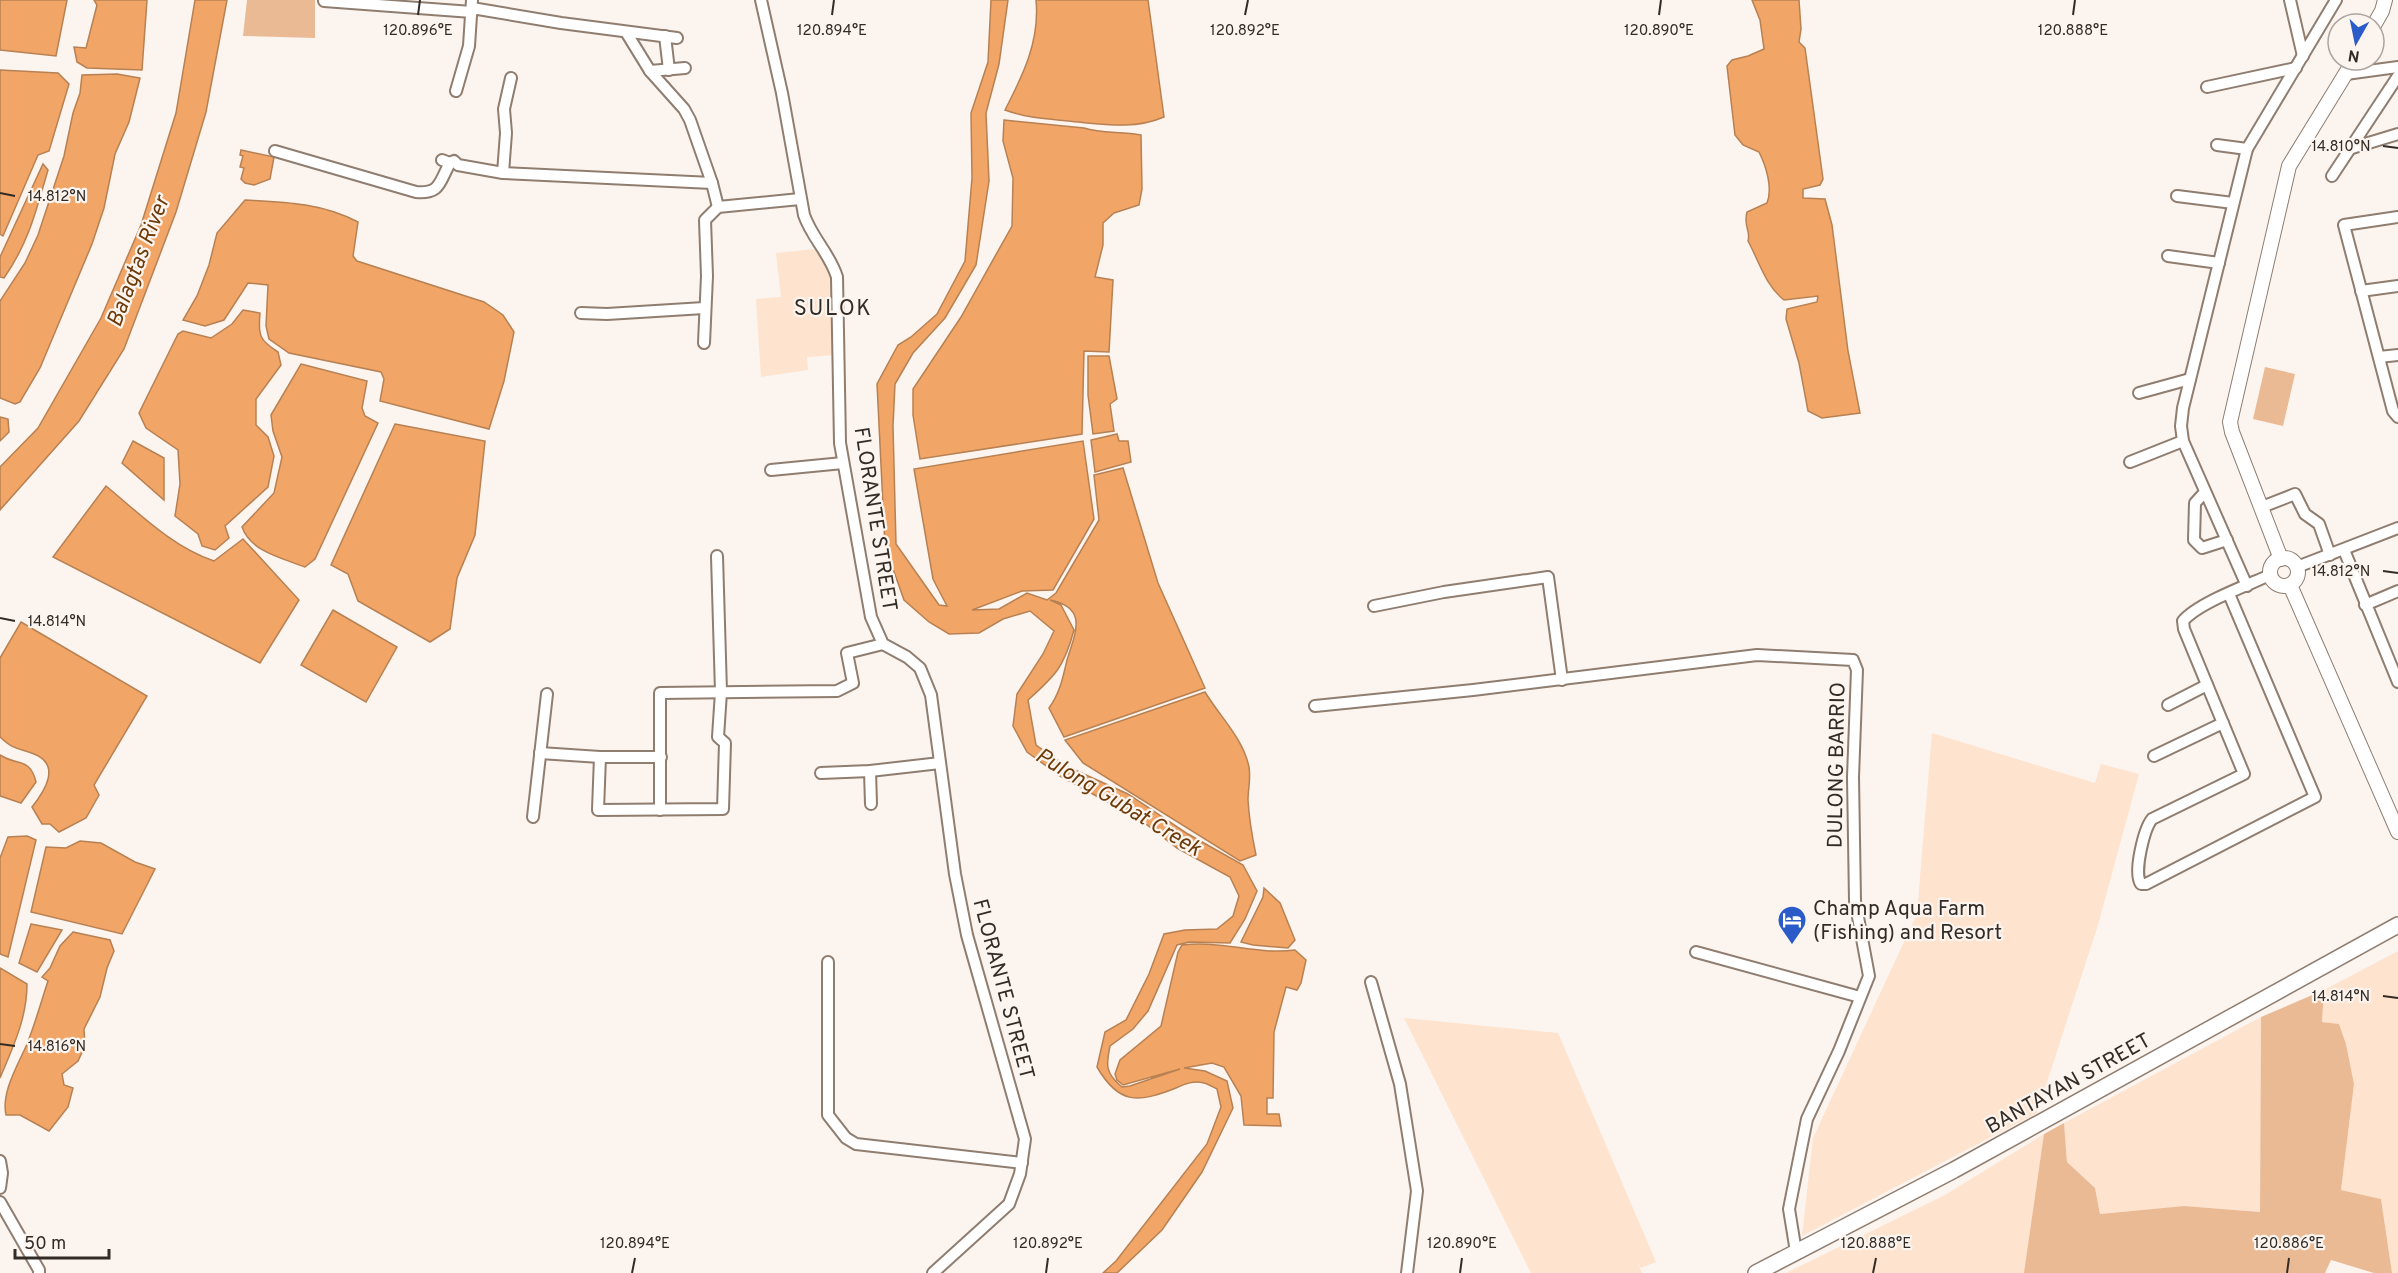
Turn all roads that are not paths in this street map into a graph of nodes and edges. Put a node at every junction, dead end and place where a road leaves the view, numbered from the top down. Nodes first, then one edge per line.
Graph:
1 (761, 0) edge
2 (2290, 0) edge
3 (2336, 0) edge
4 (324, 1) edge
5 (472, 7) edge
6 (626, 32) junction
7 (665, 36) junction
8 (677, 38) dead end
9 (2304, 56) junction
10 (2398, 67) edge
11 (685, 68) dead end
12 (2296, 68) junction
13 (669, 70) junction
14 (650, 71) junction
15 (2346, 74) joint
16 (2398, 76) edge
17 (511, 78) dead end
18 (2207, 87) dead end
19 (456, 91) dead end
20 (2398, 134) edge
21 (2217, 145) dead end
22 (2352, 148) junction
23 (2247, 149) junction
24 (275, 151) dead end
25 (502, 172) junction
26 (2332, 176) dead end
27 (712, 183) junction
28 (2177, 196) dead end
29 (800, 199) junction
30 (2233, 202) junction
31 (718, 207) junction
32 (2398, 218) edge
33 (2168, 256) dead end
34 (2219, 263) junction
35 (2398, 286) edge
36 (2361, 291) junction
37 (704, 308) junction
38 (581, 313) dead end
39 (704, 343) dead end
40 (2398, 355) edge
41 (2379, 357) junction
42 (2190, 379) junction
43 (2139, 393) dead end
44 (2398, 417) edge
45 (2183, 441) junction
46 (2130, 462) dead end
47 (843, 463) junction
48 (771, 470) dead end
49 (2205, 492) junction
50 (2262, 507) junction
51 (2398, 528) edge
52 (2227, 540) junction
53 (2344, 549) junction
54 (2330, 555) junction
55 (717, 556) dead end
56 (2281, 559) junction
57 (2298, 567) junction
58 (2270, 574) junction
59 (2290, 585) junction
60 (2247, 586) junction
61 (2398, 591) edge
62 (2229, 594) junction
63 (2365, 605) junction
64 (1374, 606) dead end
65 (883, 644) junction
66 (1562, 680) junction
67 (2398, 682) edge
68 (2207, 685) junction
69 (721, 692) junction
70 (547, 694) dead end
71 (2168, 705) dead end
72 (1315, 706) dead end
73 (2223, 723) junction
74 (540, 753) junction
75 (2154, 756) dead end
76 (600, 757) junction
77 (661, 757) junction
78 (940, 763) junction
79 (870, 771) junction
80 (821, 772) dead end
81 (871, 804) dead end
82 (660, 810) junction
83 (533, 818) dead end
84 (2398, 832) edge
85 (2398, 925) edge
86 (1696, 952) dead end
87 (828, 962) dead end
88 (1371, 982) dead end
89 (1860, 997) junction
90 (0, 1161) edge
91 (1022, 1163) junction
92 (0, 1188) edge
93 (0, 1204) edge
94 (1796, 1252) junction
95 (41, 1272) edge
96 (933, 1273) edge
97 (1407, 1273) edge
98 (1756, 1273) edge

1 - 29 street, FLORANTE STREET
2 - 9 street
3 - 9 street
4 - 5 street
5 - 6 street
5 - 19 street
6 - 7 street
6 - 14 street
7 - 8 street
7 - 13 street
9 - 12 street
10 - 15 street
11 - 13 street
12 - 18 street
12 - 23 street
13 - 14 street
14 - 27 street
15 - 50 street
16 - 22 street
17 - 25 street
20 - 22 street
21 - 23 street
22 - 26 street
23 - 30 street
24 - 25 street
25 - 27 street
27 - 31 street
28 - 30 street
29 - 31 street
29 - 47 street, FLORANTE STREET
30 - 34 street
31 - 37 street
32 - 36 street
33 - 34 street
34 - 42 street
35 - 36 street
36 - 41 street
37 - 38 street
37 - 39 street
40 - 41 street
41 - 44 street
42 - 43 street
42 - 45 street
45 - 46 street
45 - 49 street
47 - 48 street
47 - 65 street, FLORANTE STREET
49 - 52 street
49 - 52 street
50 - 54 street
50 - 56 street
51 - 53 street
52 - 60 street
53 - 54 street
53 - 63 street
54 - 57 street
55 - 69 street
56 - 57 street
56 - 58 street
57 - 59 street
58 - 59 street
58 - 60 street
59 - 84 street
60 - 62 street
61 - 63 street
62 - 68 street
62 - 73 street
63 - 67 street
64 - 66 street
65 - 69 street
65 - 78 street, FLORANTE STREET
66 - 72 street, DULONG BARRIO
66 - 89 street, DULONG BARRIO
68 - 71 street
68 - 73 street
69 - 77 street
69 - 82 street
70 - 74 street
73 - 75 street
74 - 76 street
74 - 83 street
76 - 77 street
76 - 82 street
77 - 82 street
78 - 79 street
78 - 91 street, FLORANTE STREET
79 - 80 street
79 - 81 street
85 - 94 main road, BANTAYAN STREET
86 - 89 street
87 - 91 street
88 - 97 street
89 - 94 street, DULONG BARRIO
90 - 92 street
91 - 96 street, FLORANTE STREET
93 - 95 street
94 - 98 main road, BANTAYAN STREET

